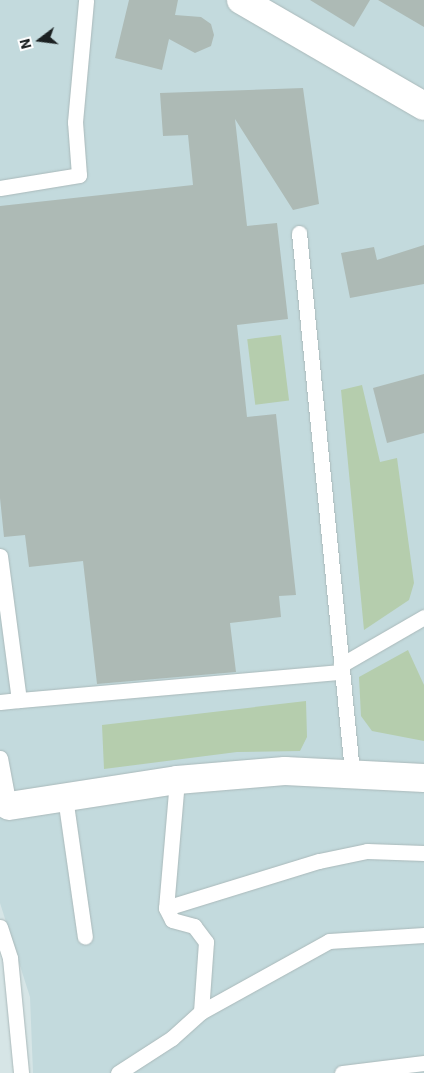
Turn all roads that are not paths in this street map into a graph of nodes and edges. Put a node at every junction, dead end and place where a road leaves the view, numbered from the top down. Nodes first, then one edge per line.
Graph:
1 (86, 0) edge
2 (241, 0) edge
3 (424, 106) edge
4 (0, 188) edge
5 (299, 233) dead end
6 (0, 556) edge
7 (424, 617) edge
8 (342, 668) junction
9 (18, 700) junction
10 (0, 702) edge
11 (0, 758) edge
12 (352, 772) junction
13 (424, 778) edge
14 (177, 780) junction
15 (64, 797) junction
16 (9, 806) joint
17 (424, 853) edge
18 (166, 908) junction
19 (0, 927) edge
20 (424, 935) edge
21 (85, 937) dead end
22 (201, 1012) junction
23 (424, 1063) edge
24 (21, 1073) edge
25 (118, 1073) edge
26 (342, 1073) edge

1 - 4 lane
2 - 3 street
5 - 8 lane
6 - 9 lane
7 - 8 lane
8 - 9 lane
8 - 12 lane
9 - 10 lane
11 - 16 lane
12 - 13 street
12 - 14 street
14 - 15 street
14 - 18 lane
15 - 16 street
15 - 21 lane
17 - 18 lane
18 - 22 lane
19 - 24 lane
20 - 22 lane
22 - 25 lane
23 - 26 lane

